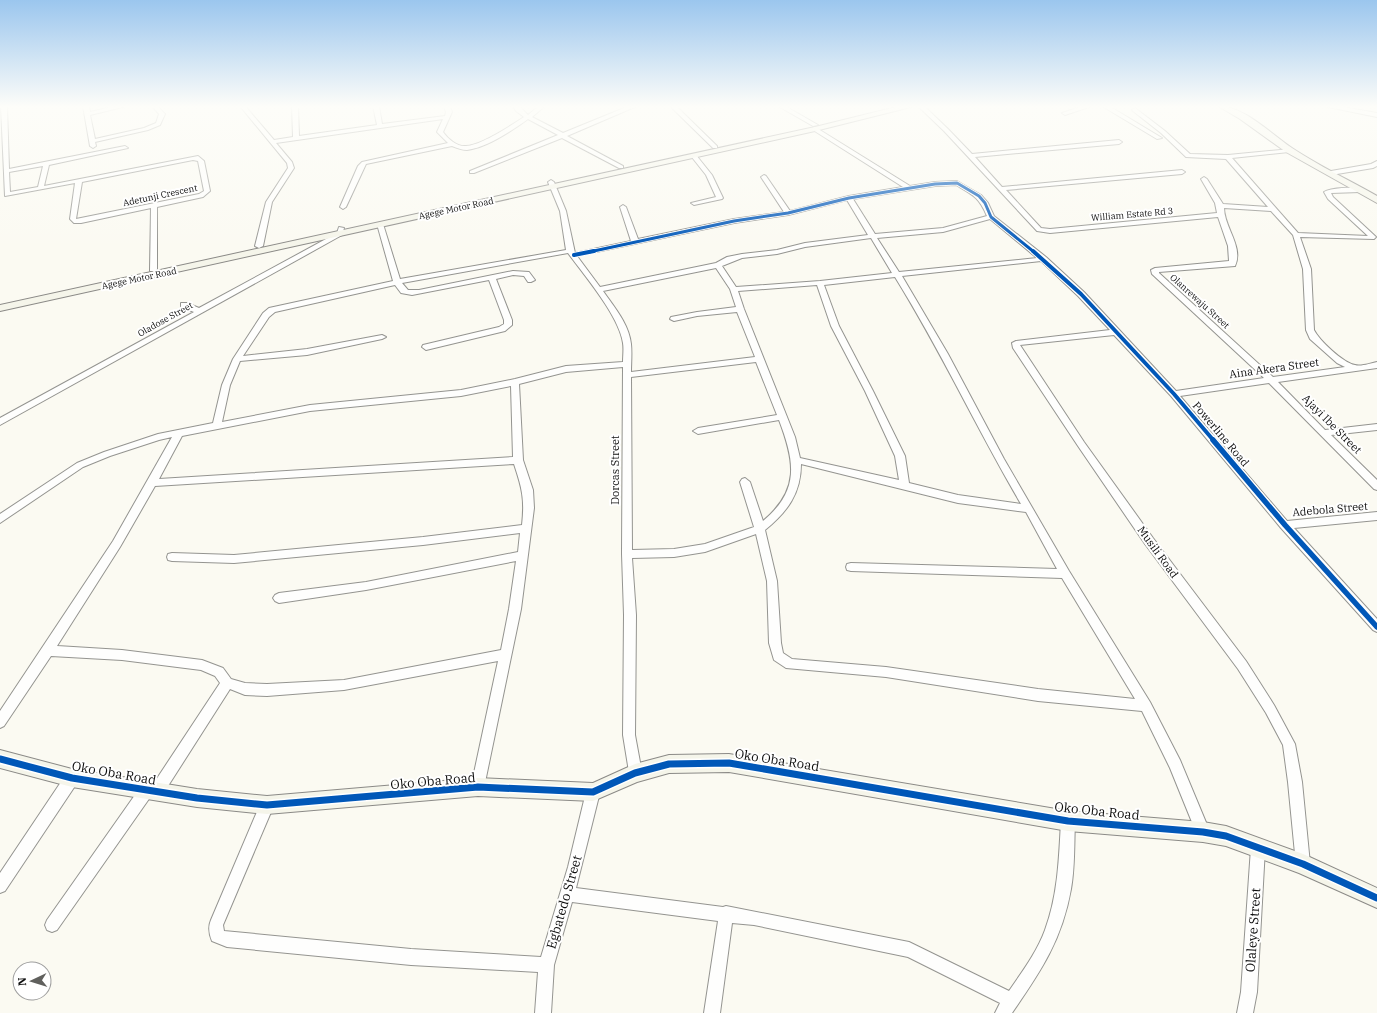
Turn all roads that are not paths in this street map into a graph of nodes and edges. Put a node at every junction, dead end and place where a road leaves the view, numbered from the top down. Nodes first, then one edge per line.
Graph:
1 (5, 153) edge
2 (98, 153) edge
3 (282, 153) edge
4 (410, 153) edge
5 (519, 153) edge
6 (595, 153) edge
7 (686, 153) edge
8 (704, 153) edge
9 (855, 153) edge
10 (967, 153) edge
11 (998, 153) edge
12 (1184, 153) edge
13 (1260, 153) edge
14 (1295, 153) edge
15 (94, 154) joint
16 (694, 156) junction
17 (969, 156) junction
18 (1228, 157) junction
19 (1377, 162) edge
20 (46, 164) junction
21 (621, 167) junction
22 (6, 171) junction
23 (472, 172) dead end
24 (1182, 172) dead end
25 (1331, 173) junction
26 (764, 177) dead end
27 (1204, 179) dead end
28 (79, 180) junction
29 (552, 184) junction
30 (41, 187) junction
31 (909, 188) junction
32 (1000, 189) junction
33 (1360, 190) junction
34 (850, 198) junction
35 (1377, 200) edge
36 (694, 203) dead end
37 (154, 206) junction
38 (1220, 206) junction
39 (343, 207) dead end
40 (623, 207) dead end
41 (1274, 209) junction
42 (788, 213) junction
43 (1221, 215) junction
44 (991, 217) junction
45 (380, 224) junction
46 (341, 231) junction
47 (1296, 235) junction
48 (873, 236) junction
49 (635, 241) junction
50 (259, 246) junction
51 (572, 253) junction
52 (1043, 259) junction
53 (718, 265) junction
54 (153, 269) junction
55 (897, 274) junction
56 (492, 277) junction
57 (531, 280) dead end
58 (397, 282) junction
59 (820, 283) junction
60 (734, 289) junction
61 (598, 290) junction
62 (0, 302) edge
63 (184, 305) dead end
64 (0, 308) edge
65 (740, 309) junction
66 (199, 311) junction
67 (674, 319) dead end
68 (1117, 332) junction
69 (382, 337) dead end
70 (426, 347) dead end
71 (237, 359) junction
72 (759, 359) junction
73 (628, 364) junction
74 (1377, 365) edge
75 (1353, 368) junction
76 (628, 375) junction
77 (1270, 379) junction
78 (515, 382) junction
79 (1174, 394) junction
80 (781, 417) junction
81 (0, 422) edge
82 (217, 426) junction
83 (1377, 427) edge
84 (698, 431) dead end
85 (179, 432) junction
86 (1323, 434) junction
87 (518, 460) junction
88 (796, 460) junction
89 (745, 482) dead end
90 (154, 483) junction
91 (905, 485) junction
92 (1377, 486) edge
93 (1029, 509) junction
94 (1377, 516) edge
95 (0, 519) edge
96 (1285, 525) junction
97 (526, 528) junction
98 (760, 530) junction
99 (627, 554) junction
100 (523, 555) junction
101 (172, 556) dead end
102 (851, 567) dead end
103 (1065, 574) junction
104 (279, 598) dead end
105 (1377, 627) edge
106 (48, 651) junction
107 (506, 654) junction
108 (227, 683) junction
109 (1146, 706) junction
110 (0, 722) edge
111 (0, 759) edge
112 (635, 773) junction
113 (72, 778) junction
114 (478, 787) junction
115 (151, 791) junction
116 (593, 792) junction
117 (267, 804) junction
118 (1068, 821) junction
119 (1203, 832) junction
120 (1258, 848) junction
121 (1304, 864) junction
122 (0, 886) edge
123 (566, 894) junction
124 (1377, 898) edge
125 (726, 913) junction
126 (52, 925) dead end
127 (546, 965) junction
128 (1011, 1000) junction
129 (542, 1013) edge
130 (712, 1013) edge
131 (1003, 1013) edge
132 (1245, 1013) edge

1 - 22 street, Adetunji Crescent
2 - 15 street
3 - 50 street
4 - 39 street
5 - 23 street
6 - 21 street
7 - 21 main road, Agege Motor Road
8 - 16 main road, Agege Motor Road
9 - 31 street
10 - 17 street
11 - 17 street
12 - 18 street
13 - 18 street
14 - 25 main road
15 - 20 street
16 - 29 main road, Agege Motor Road
16 - 36 street
17 - 32 street
18 - 41 street
19 - 25 street
20 - 22 street
20 - 30 street
21 - 29 main road, Agege Motor Road
22 - 30 street, Adetunji Crescent
24 - 32 street
25 - 33 main road
26 - 42 street
27 - 38 street, Olanrewaju Street
28 - 30 street, Adetunji Crescent
28 - 37 street, Adetunji Crescent
28 - 37 street, Adetunji Crescent
29 - 45 main road, Agege Motor Road
29 - 46 main road, Agege Motor Road
29 - 51 street, Dorcas Street
31 - 34 street
31 - 44 street
32 - 43 street, William Estate Rd 3
33 - 35 main road
33 - 47 street
34 - 42 street
34 - 48 street
37 - 54 street
38 - 41 street
38 - 43 street, Olanrewaju Street
40 - 49 street
41 - 47 street
42 - 49 street
43 - 77 street, Olanrewaju Street
44 - 48 street
44 - 52 street, Powerline Road
45 - 46 main road, Agege Motor Road
45 - 58 street
46 - 50 main road, Agege Motor Road
46 - 64 main road, Agege Motor Road
46 - 66 street, Oladose Street
47 - 75 street
48 - 53 street
48 - 55 street
49 - 51 street
50 - 54 main road, Agege Motor Road
51 - 58 street
51 - 61 street, Dorcas Street
52 - 55 street
52 - 68 street, Powerline Road
53 - 60 street
53 - 61 street
54 - 62 main road, Agege Motor Road
55 - 59 street
55 - 93 street
56 - 57 street
56 - 58 street
56 - 70 street
58 - 71 street
59 - 60 street
59 - 91 street
60 - 65 street
61 - 73 street, Dorcas Street
63 - 66 street
65 - 67 street
65 - 72 street
66 - 81 street, Oladose Street
68 - 79 street, Powerline Road
68 - 121 street, Musili Road
69 - 71 street
71 - 82 street
72 - 76 street
72 - 80 street
73 - 76 street, Dorcas Street
73 - 78 street
74 - 75 street, Aina Akera Street
75 - 77 street, Aina Akera Street
76 - 99 street, Dorcas Street
77 - 79 street, Aina Akera Street
77 - 86 street, Ajayi Ibe Street
78 - 82 street
78 - 87 street
79 - 96 street, Powerline Road
80 - 84 street
80 - 88 street
82 - 85 street
83 - 86 street
85 - 90 street
85 - 95 street
86 - 92 street, Ajayi Ibe Street
87 - 90 street
87 - 97 street
88 - 91 street
88 - 98 street
89 - 98 street
90 - 106 street
91 - 93 street
93 - 103 street
94 - 96 street, Adebola Street
96 - 105 street, Powerline Road
97 - 100 street
97 - 101 street
98 - 99 street
98 - 109 street
99 - 112 street, Dorcas Street
100 - 104 street
100 - 107 street
102 - 103 street
103 - 109 street
106 - 108 street
106 - 110 street
107 - 108 street
107 - 114 street
108 - 115 street
109 - 119 street
111 - 113 main road, Oko Oba Road
112 - 116 main road, Oko Oba Road
112 - 118 main road, Oko Oba Road
113 - 115 main road, Oko Oba Road
113 - 122 street
114 - 116 main road, Oko Oba Road
114 - 117 main road, Oko Oba Road
115 - 117 main road, Oko Oba Road
115 - 126 street
116 - 123 street, Egbatedo Street
117 - 127 street
118 - 119 main road, Oko Oba Road
118 - 128 street
119 - 120 main road, Oko Oba Road
120 - 121 main road, Oko Oba Road
120 - 132 street, Olaleye Street
121 - 124 main road, Oko Oba Road
123 - 125 street
123 - 127 street, Egbatedo Street
125 - 128 street
125 - 130 street
127 - 129 street, Egbatedo Street
128 - 131 street

